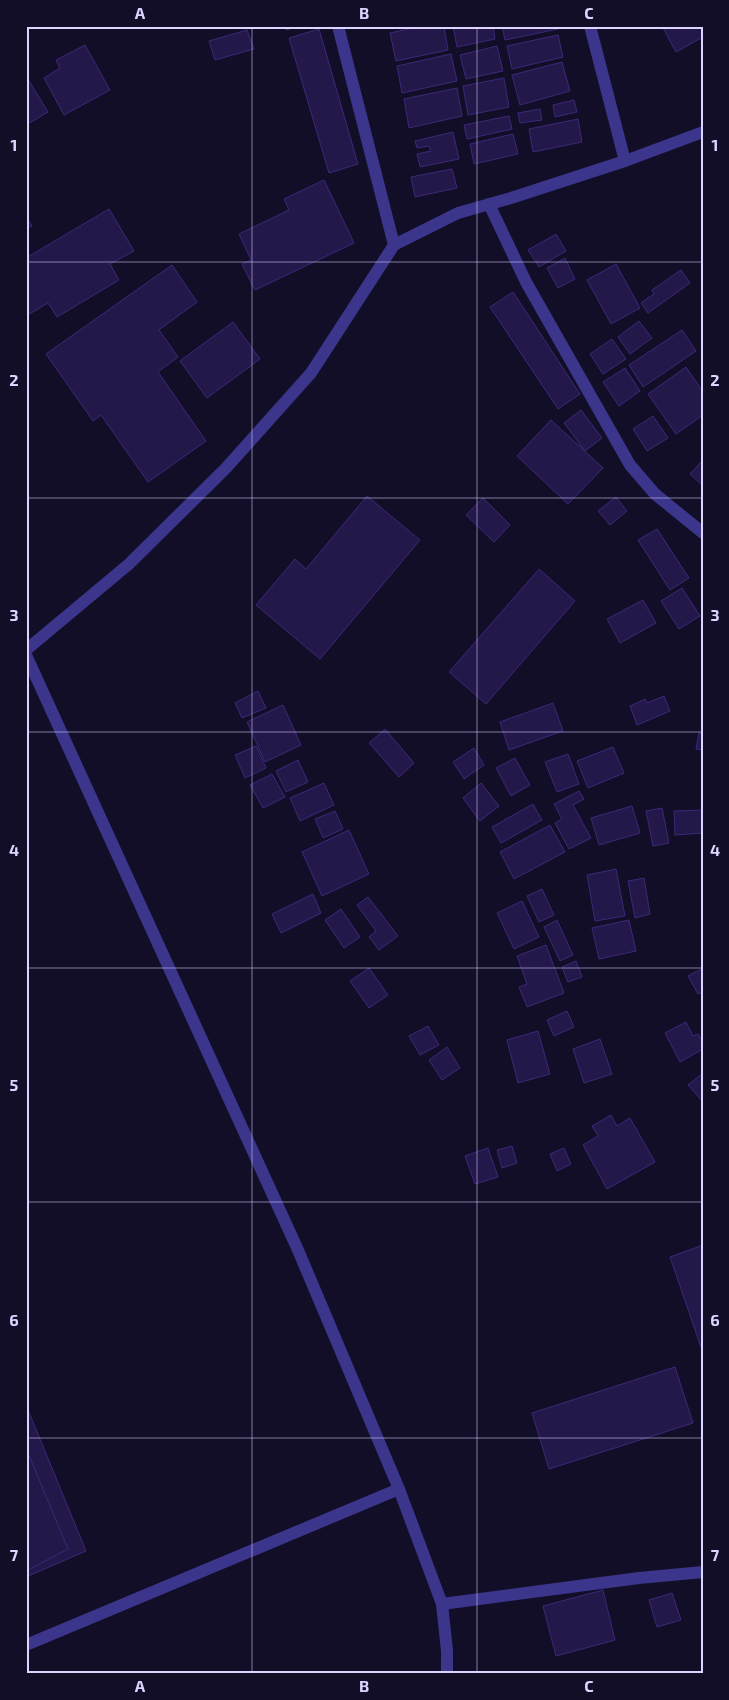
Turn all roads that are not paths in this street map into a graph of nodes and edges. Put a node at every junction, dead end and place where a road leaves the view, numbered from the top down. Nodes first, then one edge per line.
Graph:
1 (338, 26) edge
2 (590, 26) edge
3 (703, 132) edge
4 (625, 161) junction
5 (489, 204) junction
6 (394, 245) junction
7 (703, 533) edge
8 (26, 650) edge
9 (26, 654) edge
10 (399, 1489) junction
11 (703, 1572) edge
12 (442, 1604) junction
13 (26, 1645) edge
14 (447, 1674) edge

1 - 6 street
2 - 4 street
3 - 4 street
4 - 5 street
5 - 6 street
5 - 7 street
6 - 8 street
9 - 10 street
10 - 12 street
10 - 13 street
11 - 12 street
12 - 14 street

